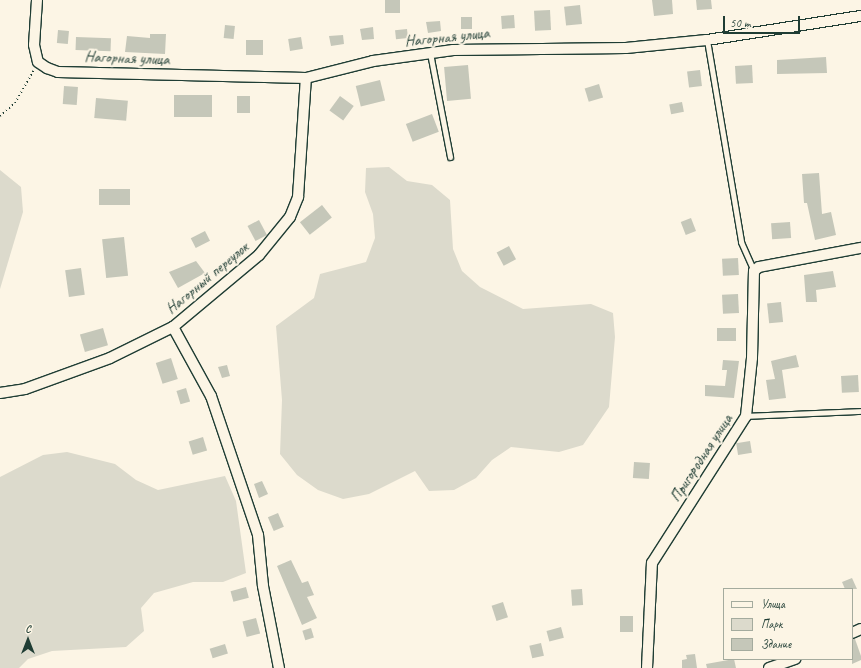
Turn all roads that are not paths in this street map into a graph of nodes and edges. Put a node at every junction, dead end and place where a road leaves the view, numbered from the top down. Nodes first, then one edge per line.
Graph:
1 (36, 0) edge
2 (861, 16) edge
3 (707, 40) junction
4 (430, 53) junction
5 (306, 78) junction
6 (450, 156) dead end
7 (861, 248) edge
8 (754, 271) junction
9 (173, 327) junction
10 (0, 393) edge
11 (861, 411) edge
12 (746, 416) junction
13 (792, 660) edge
14 (279, 668) edge
15 (647, 668) edge
16 (769, 668) edge

1 - 5 street, Нагорная улица
2 - 3 street, Нагорная улица
3 - 4 street, Нагорная улица
3 - 8 lane
4 - 5 street, Нагорная улица
4 - 6 lane
5 - 9 street, Нагорный переулок
7 - 8 street
8 - 12 street, Пригородная улица
9 - 10 street, Нагорный переулок
9 - 14 street
11 - 12 lane
12 - 15 street, Пригородная улица
13 - 16 street

